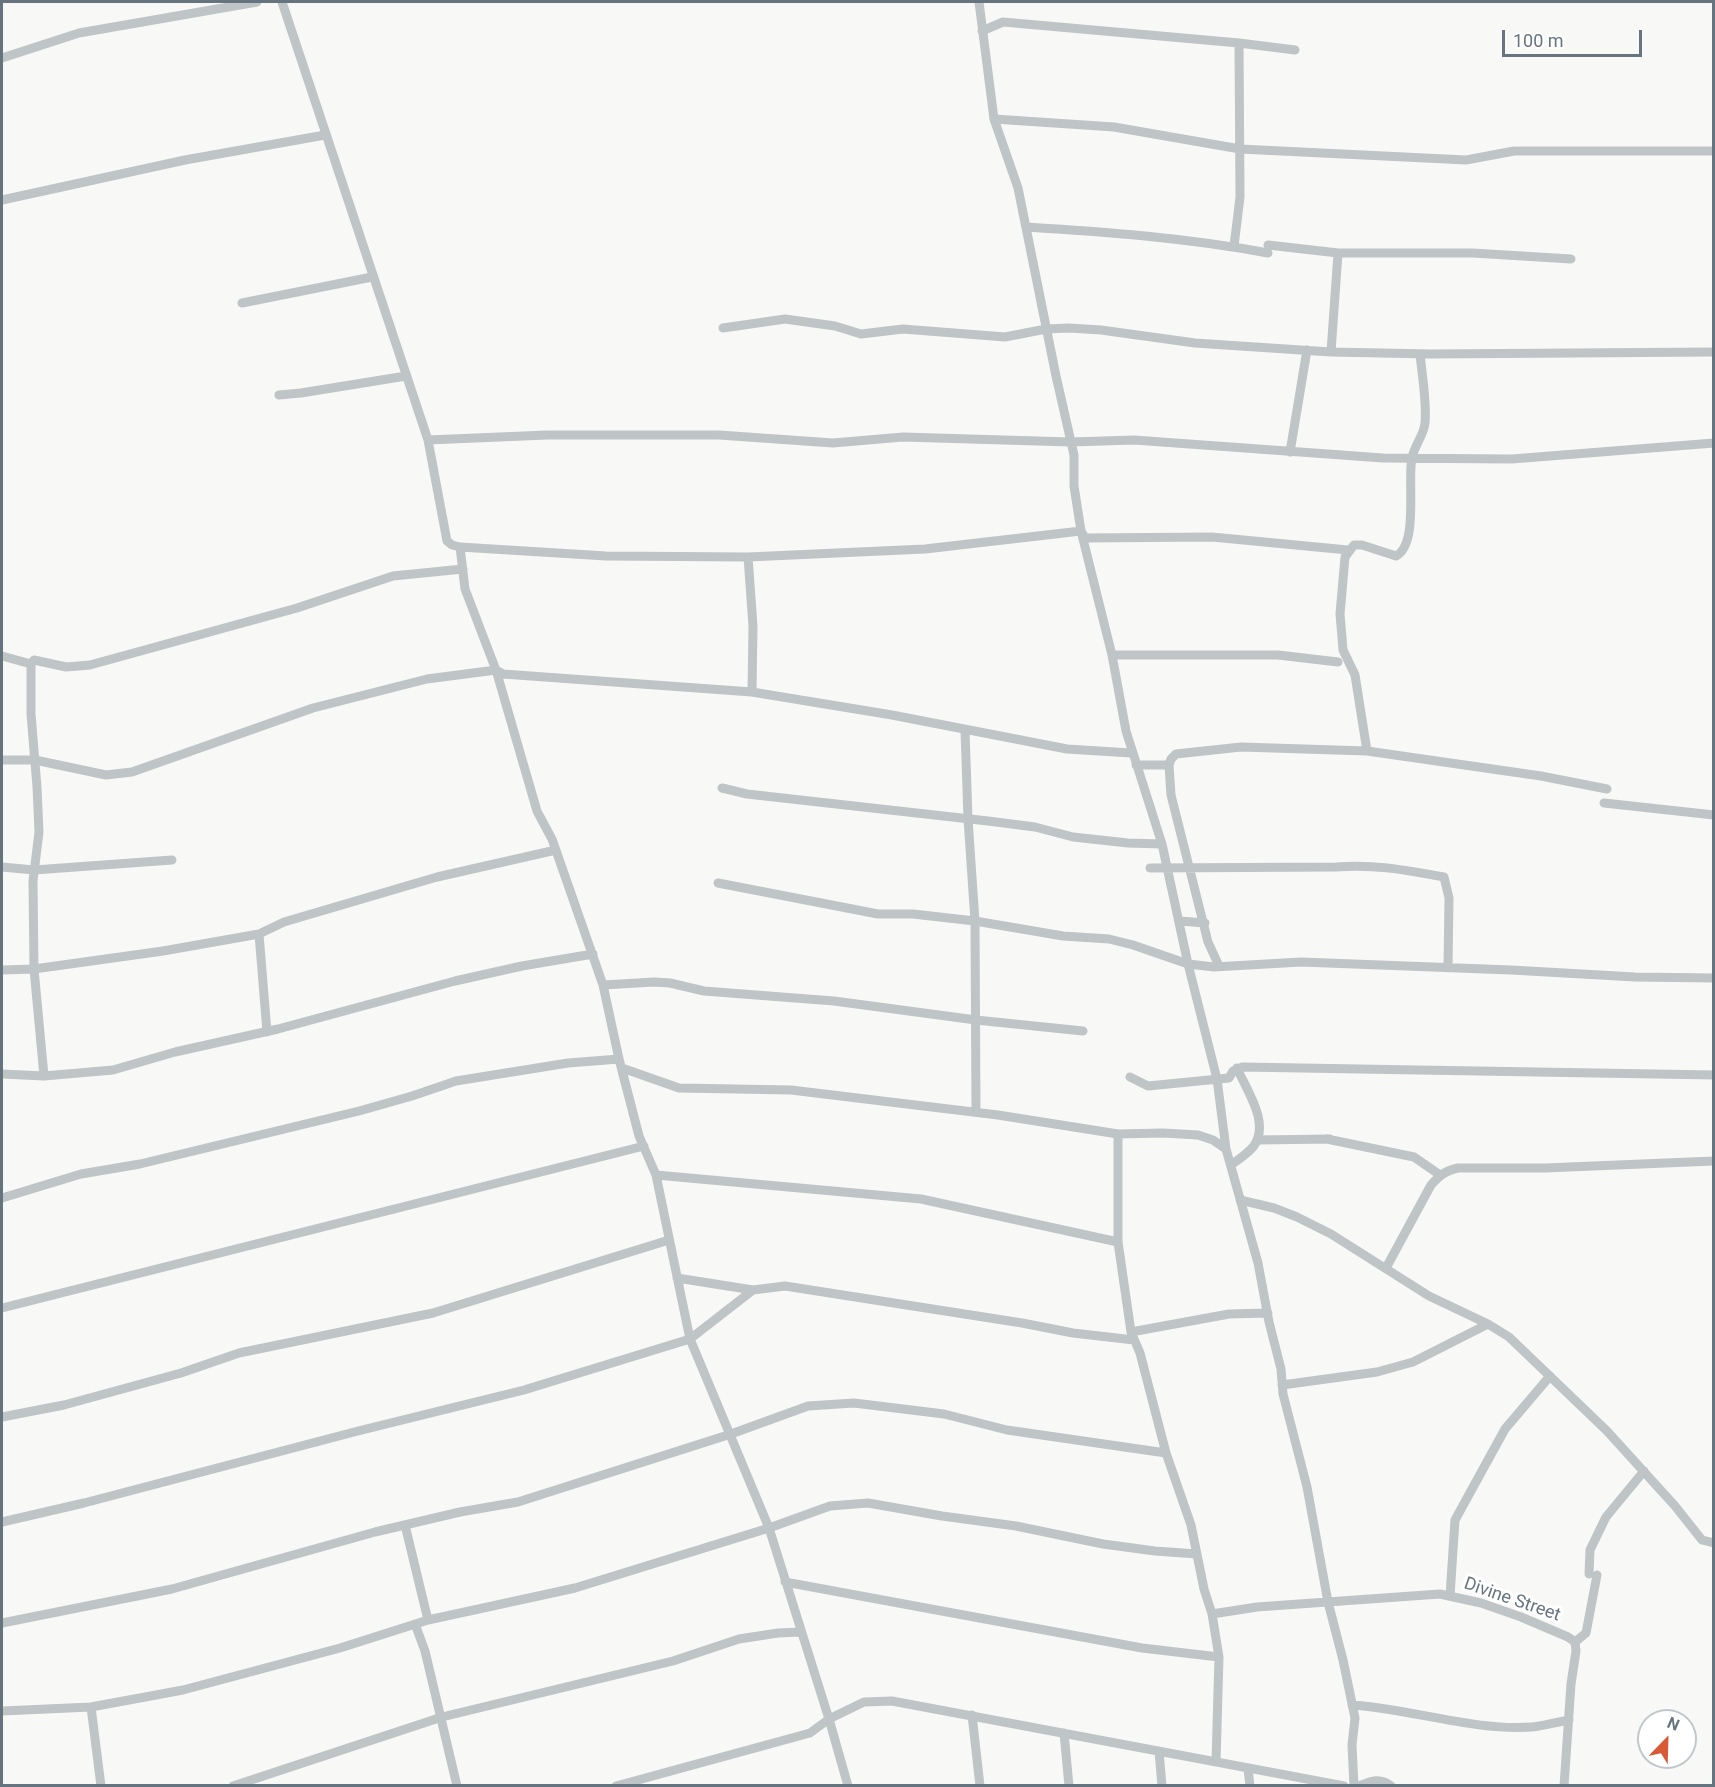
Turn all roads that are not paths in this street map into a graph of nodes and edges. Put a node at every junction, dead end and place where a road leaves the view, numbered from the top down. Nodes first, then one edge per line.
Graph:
1 (257, 2) edge
2 (282, 2) edge
3 (979, 2) edge
4 (982, 31) junction
5 (1239, 43) junction
6 (1295, 50) dead end
7 (2, 58) edge
8 (994, 119) junction
9 (325, 135) junction
10 (1240, 149) junction
11 (1713, 151) edge
12 (2, 200) edge
13 (1026, 227) junction
14 (1234, 246) junction
15 (1338, 253) junction
16 (1571, 259) dead end
17 (372, 277) junction
18 (242, 303) dead end
19 (723, 328) dead end
20 (1046, 329) junction
21 (1307, 350) junction
22 (1331, 352) junction
23 (1713, 352) edge
24 (1420, 354) junction
25 (406, 376) junction
26 (279, 395) dead end
27 (428, 440) junction
28 (1071, 442) junction
29 (1713, 443) edge
30 (1290, 452) junction
31 (1412, 458) junction
32 (1082, 531) junction
33 (460, 547) junction
34 (1348, 550) junction
35 (748, 556) junction
36 (462, 569) junction
37 (1112, 655) junction
38 (2, 656) edge
39 (1338, 662) dead end
40 (31, 664) junction
41 (496, 670) junction
42 (752, 692) junction
43 (965, 730) junction
44 (1367, 751) junction
45 (1131, 753) junction
46 (2, 760) edge
47 (35, 760) junction
48 (1136, 765) junction
49 (1169, 765) junction
50 (722, 788) dead end
51 (1607, 789) dead end
52 (1604, 803) dead end
53 (1713, 815) edge
54 (968, 819) junction
55 (1162, 844) junction
56 (556, 850) junction
57 (172, 860) dead end
58 (1323, 861) dead end
59 (1190, 866) junction
60 (2, 867) edge
61 (1149, 868) junction
62 (1168, 869) junction
63 (34, 870) junction
64 (718, 883) dead end
65 (975, 921) junction
66 (1180, 921) junction
67 (1205, 922) junction
68 (259, 933) junction
69 (593, 954) junction
70 (1188, 964) junction
71 (1219, 966) junction
72 (1448, 968) junction
73 (34, 969) junction
74 (2, 970) edge
75 (1713, 978) edge
76 (603, 985) junction
77 (976, 1020) junction
78 (1083, 1031) dead end
79 (267, 1032) junction
80 (621, 1064) junction
81 (1237, 1068) junction
82 (2, 1074) edge
83 (1713, 1075) edge
84 (44, 1076) junction
85 (1130, 1077) dead end
86 (1228, 1078) junction
87 (1216, 1079) junction
88 (1243, 1080) junction
89 (976, 1112) junction
90 (1118, 1134) junction
91 (1327, 1138) junction
92 (1350, 1138) dead end
93 (1257, 1140) junction
94 (644, 1146) junction
95 (1226, 1149) junction
96 (1713, 1161) edge
97 (1230, 1165) junction
98 (656, 1175) junction
99 (1440, 1175) junction
100 (2, 1197) edge
101 (1240, 1200) junction
102 (669, 1240) junction
103 (1118, 1242) junction
104 (1386, 1268) junction
105 (677, 1278) junction
106 (753, 1290) junction
107 (2, 1308) edge
108 (1268, 1313) junction
109 (1488, 1324) junction
110 (1133, 1336) junction
111 (690, 1339) junction
112 (1550, 1376) junction
113 (1282, 1385) junction
114 (2, 1417) edge
115 (730, 1434) junction
116 (1166, 1453) junction
117 (1644, 1471) junction
118 (2, 1522) edge
119 (405, 1525) junction
120 (769, 1528) junction
121 (1713, 1543) edge
122 (1197, 1554) junction
123 (785, 1582) junction
124 (1450, 1596) junction
125 (1328, 1602) junction
126 (1212, 1614) junction
127 (428, 1620) junction
128 (2, 1623) edge
129 (415, 1624) junction
130 (801, 1632) junction
131 (1575, 1642) junction
132 (1219, 1657) junction
133 (1352, 1705) junction
134 (91, 1707) junction
135 (2, 1711) edge
136 (972, 1715) junction
137 (442, 1717) junction
138 (829, 1719) junction
139 (1569, 1720) junction
140 (1064, 1733) junction
141 (1159, 1751) junction
142 (1216, 1762) junction
143 (1248, 1769) junction
144 (102, 1785) edge
145 (233, 1785) edge
146 (456, 1785) edge
147 (616, 1785) edge
148 (848, 1785) edge
149 (980, 1785) edge
150 (1069, 1785) edge
151 (1162, 1785) edge
152 (1250, 1785) edge
153 (1344, 1785) edge
154 (1354, 1785) edge
155 (1359, 1785) edge
156 (1390, 1785) edge
157 (1564, 1785) edge

1 - 7 street
2 - 9 street
3 - 4 street
4 - 5 street
4 - 8 street
5 - 6 street
5 - 10 street
8 - 10 street
8 - 13 street
9 - 12 street
9 - 17 street
10 - 11 street
10 - 14 street
13 - 14 street
13 - 20 street
14 - 15 street
15 - 16 street
15 - 22 street
17 - 18 street
17 - 25 street
19 - 20 street
20 - 21 street
20 - 28 street
21 - 22 street
21 - 30 street
22 - 24 street
23 - 24 street
24 - 31 street
25 - 26 street
25 - 27 street
27 - 28 street
27 - 33 street
28 - 30 street
28 - 32 street
29 - 31 street
30 - 31 street
31 - 34 street
32 - 34 street
32 - 35 street
32 - 37 street
33 - 35 street
33 - 36 street
34 - 44 street
35 - 42 street
36 - 40 street
36 - 41 street
37 - 39 street
37 - 45 street
38 - 40 street
40 - 47 street
41 - 42 street
41 - 47 street
41 - 56 street
42 - 43 street
43 - 45 street
43 - 54 street
44 - 49 street
44 - 51 street
45 - 48 street
46 - 47 street
47 - 63 street
48 - 49 street
48 - 55 street
49 - 59 street
50 - 54 street
52 - 53 street
54 - 55 street
54 - 65 street
55 - 62 street
56 - 68 street
56 - 69 street
57 - 63 street
58 - 61 street
59 - 61 street
59 - 62 street
59 - 67 street
60 - 63 street
61 - 72 street
62 - 66 street
63 - 73 street
64 - 65 street
65 - 70 street
65 - 77 street
66 - 67 street
66 - 70 street
67 - 71 street
68 - 73 street
68 - 79 street
69 - 76 street
69 - 79 street
70 - 71 street
70 - 87 street
71 - 72 street
72 - 75 street
73 - 74 street
73 - 84 street
76 - 77 street
76 - 80 street
77 - 78 street
77 - 89 street
79 - 84 street
80 - 89 street
80 - 94 street
80 - 100 street
81 - 83 street
81 - 86 street
81 - 88 street
82 - 84 street
85 - 87 street
86 - 87 street
86 - 88 street
87 - 95 street
88 - 93 street
89 - 90 street
90 - 95 street
90 - 103 street
91 - 92 street
91 - 93 street
91 - 99 street
93 - 97 street
94 - 98 street
94 - 107 street
95 - 97 street
96 - 99 street
97 - 101 street
98 - 102 street
98 - 103 street
99 - 104 street
101 - 104 street
101 - 108 street
102 - 105 street
102 - 114 street
103 - 110 street
104 - 109 street
105 - 106 street
105 - 111 street
106 - 110 street
106 - 111 street
108 - 110 street
108 - 113 street
109 - 112 street
109 - 113 street
110 - 116 street
111 - 115 street
111 - 118 street
112 - 117 street
112 - 124 street
113 - 125 street
115 - 116 street
115 - 119 street
115 - 120 street
116 - 122 street
117 - 121 street
117 - 131 street
119 - 127 street
119 - 128 street
120 - 122 street
120 - 123 street
120 - 127 street
122 - 126 street
123 - 130 street
123 - 132 street
124 - 125 street, Divine Street
124 - 131 street, Divine Street
125 - 126 street, Divine Street
125 - 133 street
126 - 132 street
127 - 129 street
129 - 134 street
129 - 137 street
130 - 137 street
130 - 138 street
131 - 139 street, Divine Street
132 - 142 street
133 - 139 street
133 - 154 street
134 - 135 street
134 - 144 street
136 - 138 street
136 - 140 street
136 - 149 street
137 - 145 street
137 - 146 street
138 - 147 street
138 - 148 street
139 - 157 street, Divine Street
140 - 141 street
140 - 150 street
141 - 142 street
141 - 151 street
142 - 143 street
143 - 152 street
143 - 153 street
155 - 156 street

